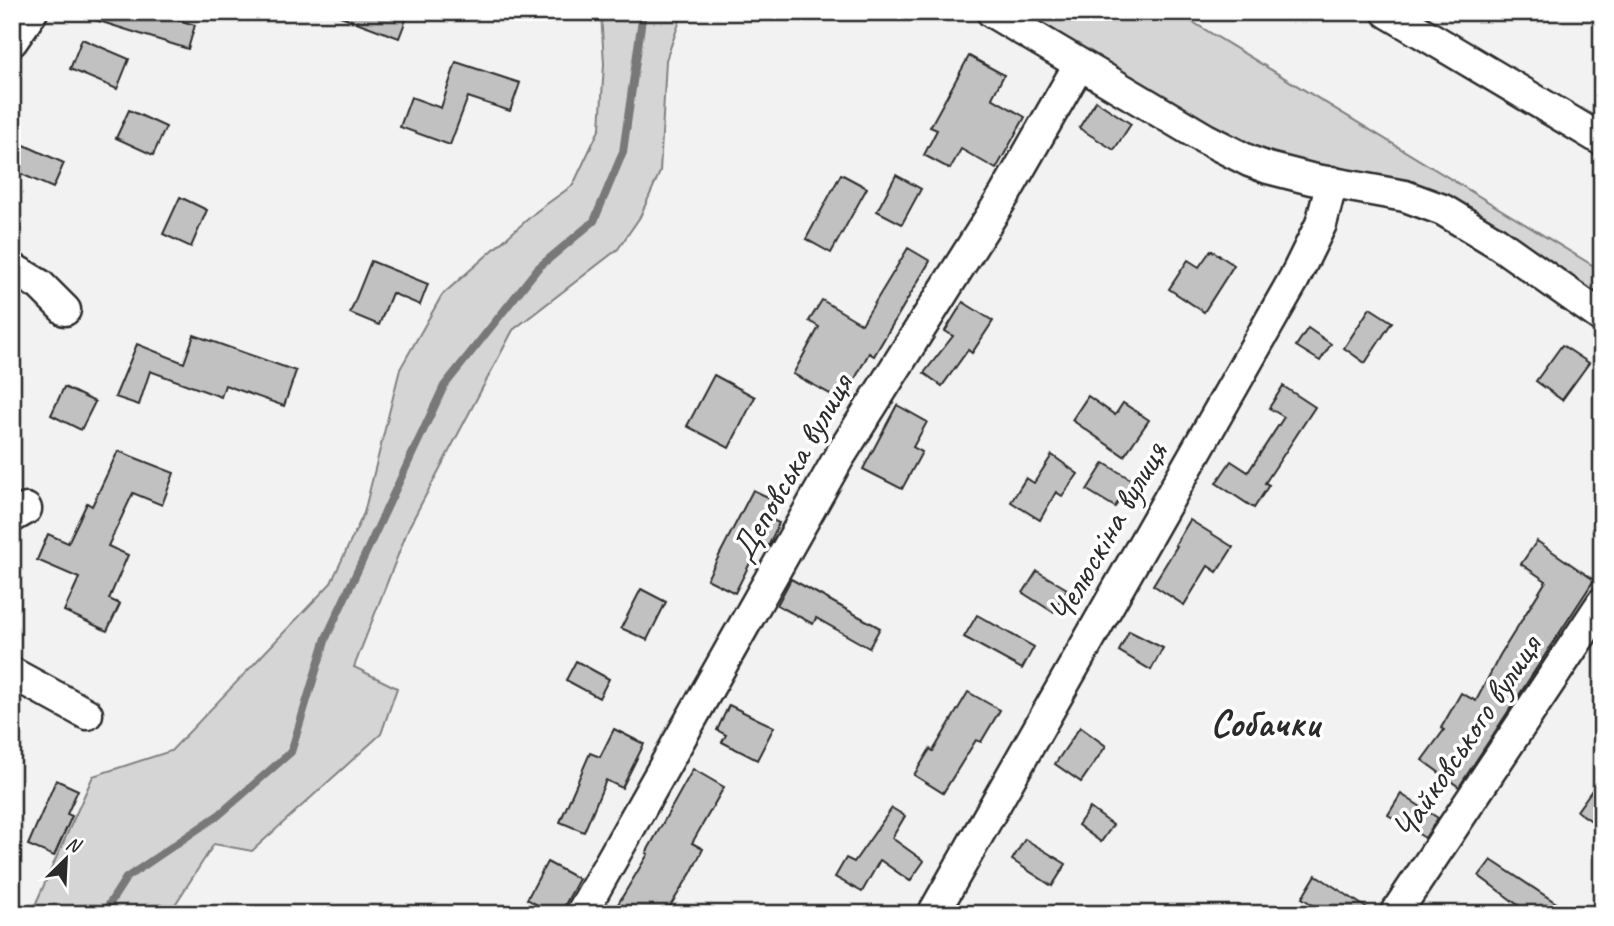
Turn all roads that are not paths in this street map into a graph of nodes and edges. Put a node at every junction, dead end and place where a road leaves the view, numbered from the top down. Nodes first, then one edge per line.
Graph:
1 (32, 12) edge
2 (992, 12) edge
3 (1387, 12) edge
4 (12, 41) edge
5 (1079, 65) junction
6 (1602, 140) edge
7 (1332, 182) junction
8 (12, 268) edge
9 (65, 310) dead end
10 (1602, 317) edge
11 (1602, 603) edge
12 (12, 673) edge
13 (87, 714) dead end
14 (581, 914) edge
15 (933, 914) edge
16 (1395, 914) edge

1 - 4 street
2 - 5 street
3 - 6 street
5 - 7 street
5 - 14 street, Деповська вулиця
7 - 10 street
7 - 15 street, Челюскіна вулиця
8 - 9 street
11 - 16 street, Чайковського вулиця
12 - 13 street

